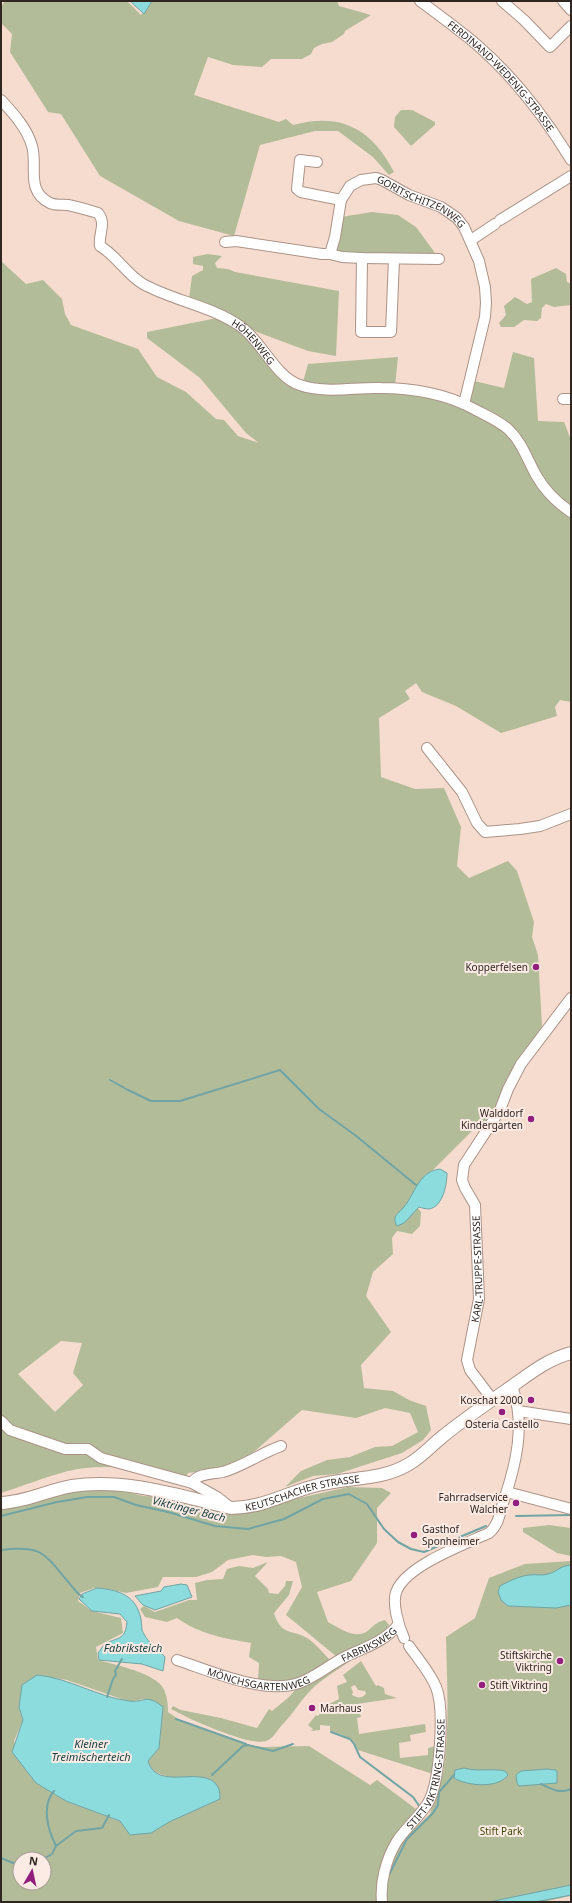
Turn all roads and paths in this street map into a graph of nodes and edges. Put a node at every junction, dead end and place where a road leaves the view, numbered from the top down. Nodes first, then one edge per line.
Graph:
1 (420, 1) edge
2 (502, 1) edge
3 (563, 1) edge
4 (571, 10) edge
5 (571, 26) edge
6 (1, 100) edge
7 (571, 160) edge
8 (317, 162) dead end
9 (571, 176) edge
10 (341, 200) junction
11 (471, 240) junction
12 (224, 242) dead end
13 (330, 254) junction
14 (362, 258) junction
15 (394, 259) junction
16 (439, 259) dead end
17 (464, 404) junction
18 (571, 512) edge
19 (427, 748) dead end
20 (571, 814) edge
21 (571, 998) edge
22 (571, 1352) edge
23 (512, 1386) junction
24 (492, 1400) junction
25 (518, 1411) junction
26 (571, 1420) edge
27 (1, 1421) edge
28 (281, 1446) dead end
29 (192, 1483) junction
30 (507, 1492) junction
31 (1, 1503) edge
32 (231, 1508) junction
33 (571, 1509) edge
34 (399, 1626) junction
35 (177, 1660) dead end
36 (337, 1661) joint
37 (382, 1902) edge

1 - 7 street, FERDINAND-WEDENIG-STRASSE
2 - 5 street
3 - 4 street
6 - 17 street, HÖHENWEG
8 - 10 street
9 - 11 street
10 - 11 street, GORITSCHITZENWEG
10 - 13 street, GORITSCHITZENWEG
11 - 17 street, GORITSCHITZENWEG
12 - 13 street
13 - 14 street
14 - 15 street
14 - 15 street
15 - 16 street
17 - 18 street, HÖHENWEG
19 - 20 street
21 - 24 street, KARL-TRUPPE-STRASSE
22 - 23 main road, KEUTSCHACHER STRASSE
23 - 24 main road, KEUTSCHACHER STRASSE
23 - 25 street, STIFT-VIKTRING-STRASSE
24 - 32 main road, KEUTSCHACHER STRASSE
25 - 26 street
25 - 30 street, STIFT-VIKTRING-STRASSE
27 - 29 street
28 - 29 street
29 - 32 street
30 - 33 street
30 - 34 street, STIFT-VIKTRING-STRASSE
31 - 32 main road, KEUTSCHACHER STRASSE
34 - 36 street, FABRIKSWEG
34 - 37 street, STIFT-VIKTRING-STRASSE
35 - 36 street, MÖNCHSGARTENWEG

